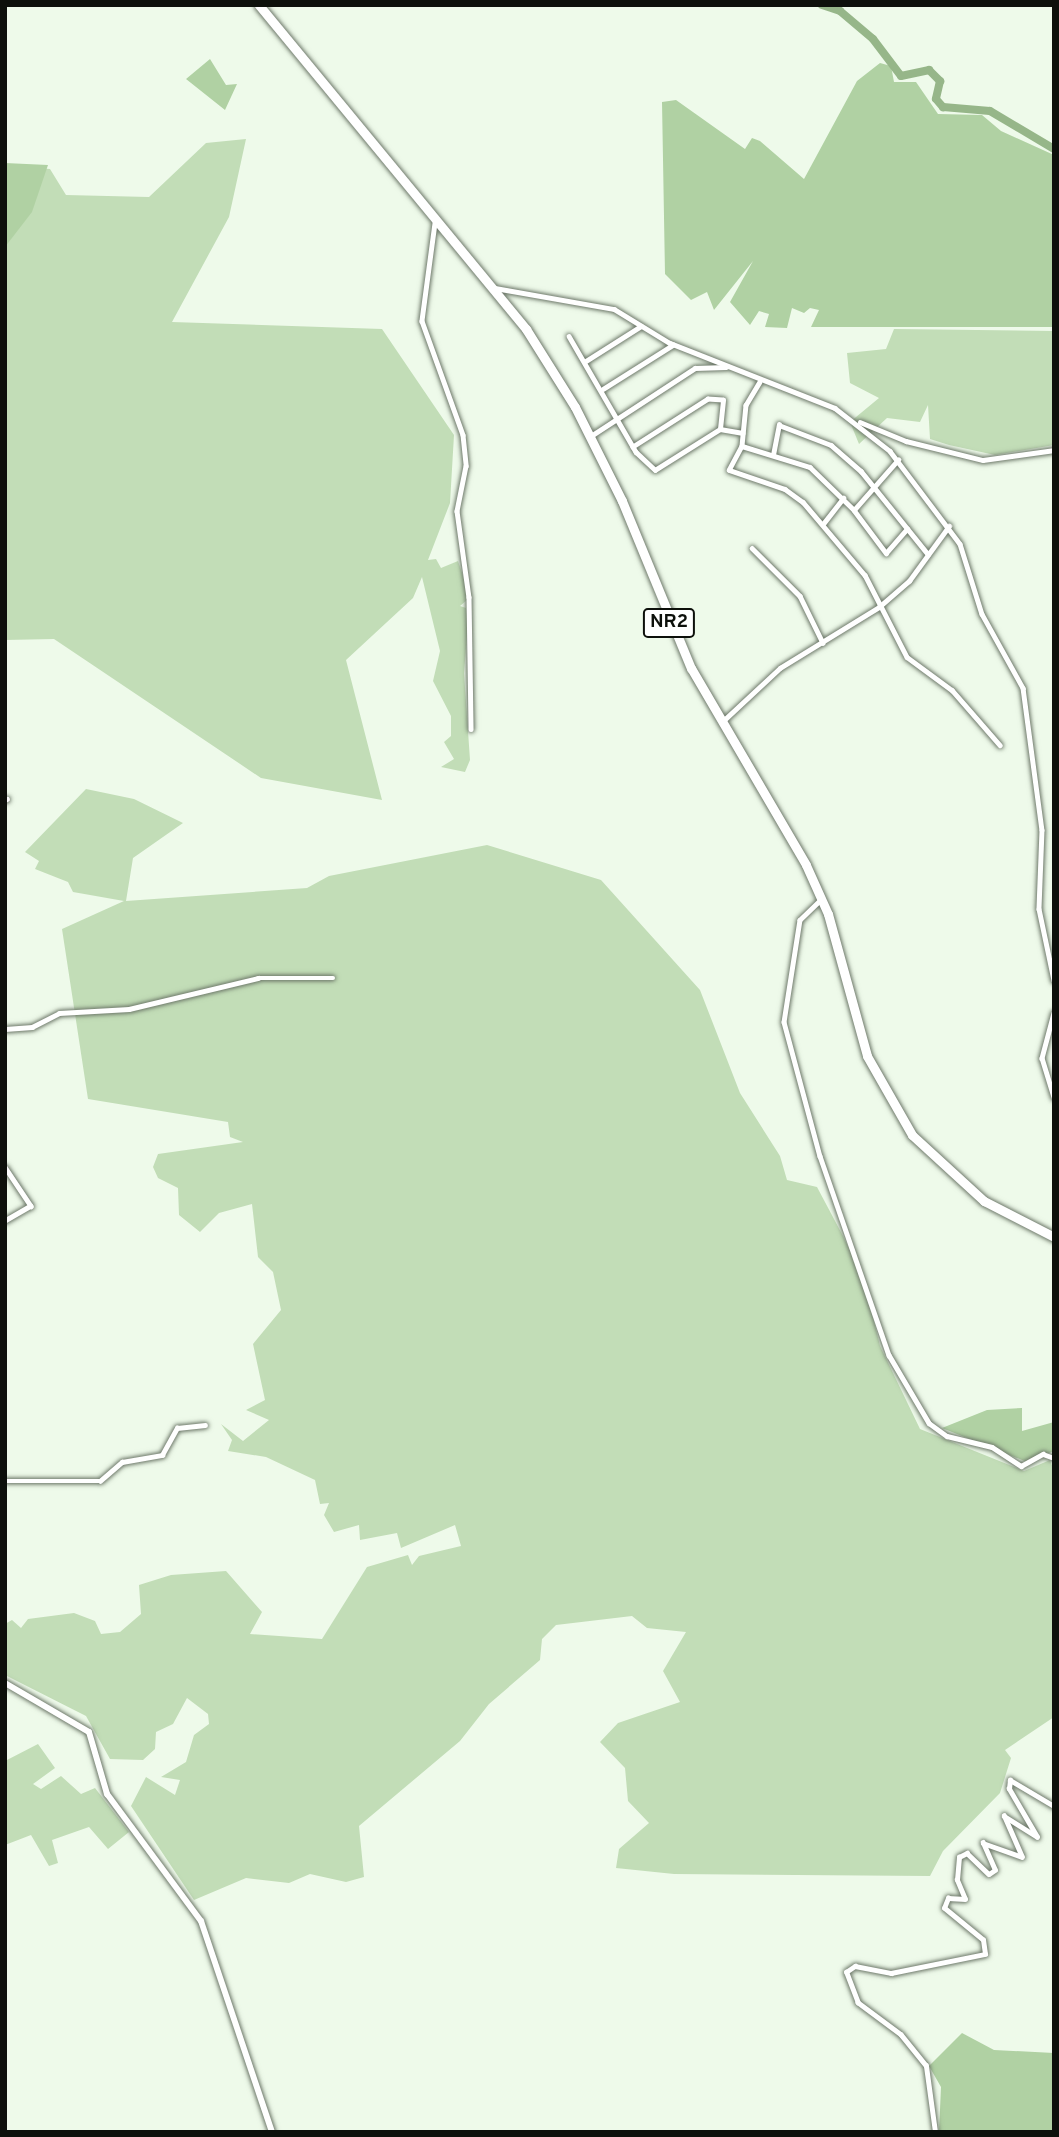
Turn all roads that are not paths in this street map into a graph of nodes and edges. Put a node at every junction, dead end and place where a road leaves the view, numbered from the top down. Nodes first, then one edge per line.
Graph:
1 (259, 5) edge
2 (435, 223) junction
3 (490, 289) junction
4 (641, 326) junction
5 (569, 336) dead end
6 (674, 345) junction
7 (586, 362) junction
8 (732, 368) junction
9 (760, 382) junction
10 (603, 389) junction
11 (619, 418) junction
12 (855, 420) junction
13 (720, 429) junction
14 (743, 433) junction
15 (591, 436) junction
16 (742, 446) junction
17 (633, 447) junction
18 (1054, 450) edge
19 (773, 455) junction
20 (898, 460) junction
21 (876, 489) junction
22 (843, 498) junction
23 (854, 510) junction
24 (823, 524) junction
25 (949, 526) junction
26 (907, 529) junction
27 (752, 548) dead end
28 (928, 554) junction
29 (879, 607) junction
30 (823, 643) junction
31 (722, 723) junction
32 (471, 729) dead end
33 (1000, 745) dead end
34 (821, 900) junction
35 (333, 978) dead end
36 (1054, 980) edge
37 (1054, 1013) edge
38 (5, 1029) edge
39 (1054, 1097) edge
40 (5, 1167) edge
41 (5, 1221) edge
42 (1054, 1237) edge
43 (205, 1425) dead end
44 (1054, 1458) edge
45 (5, 1481) edge
46 (5, 1684) edge
47 (1054, 1806) edge
48 (272, 2132) edge
49 (935, 2132) edge

1 - 2 highway, NR2
2 - 3 highway, NR2
2 - 32 street
3 - 4 street
3 - 15 highway, NR2
4 - 6 street
4 - 7 street
5 - 7 street
6 - 8 street
6 - 10 street
7 - 10 street
8 - 9 street
8 - 11 street
9 - 12 street
9 - 14 street
10 - 11 street
11 - 15 street
11 - 17 street
12 - 18 street
12 - 20 street
13 - 14 street
13 - 17 street
13 - 17 street
14 - 16 street
15 - 31 highway, NR2
16 - 19 street
16 - 24 street
19 - 21 street
19 - 22 street
20 - 21 street
20 - 25 street
21 - 23 street
21 - 26 street
22 - 23 street
22 - 24 street
23 - 26 street
24 - 29 street
25 - 28 street
25 - 36 street
26 - 28 street
27 - 30 street
28 - 29 street
29 - 30 street
29 - 33 street
30 - 31 street
31 - 34 highway, NR2
34 - 42 highway, NR2
34 - 44 street
35 - 38 street
37 - 39 street
40 - 41 street
43 - 45 street
46 - 48 main road
47 - 49 street

